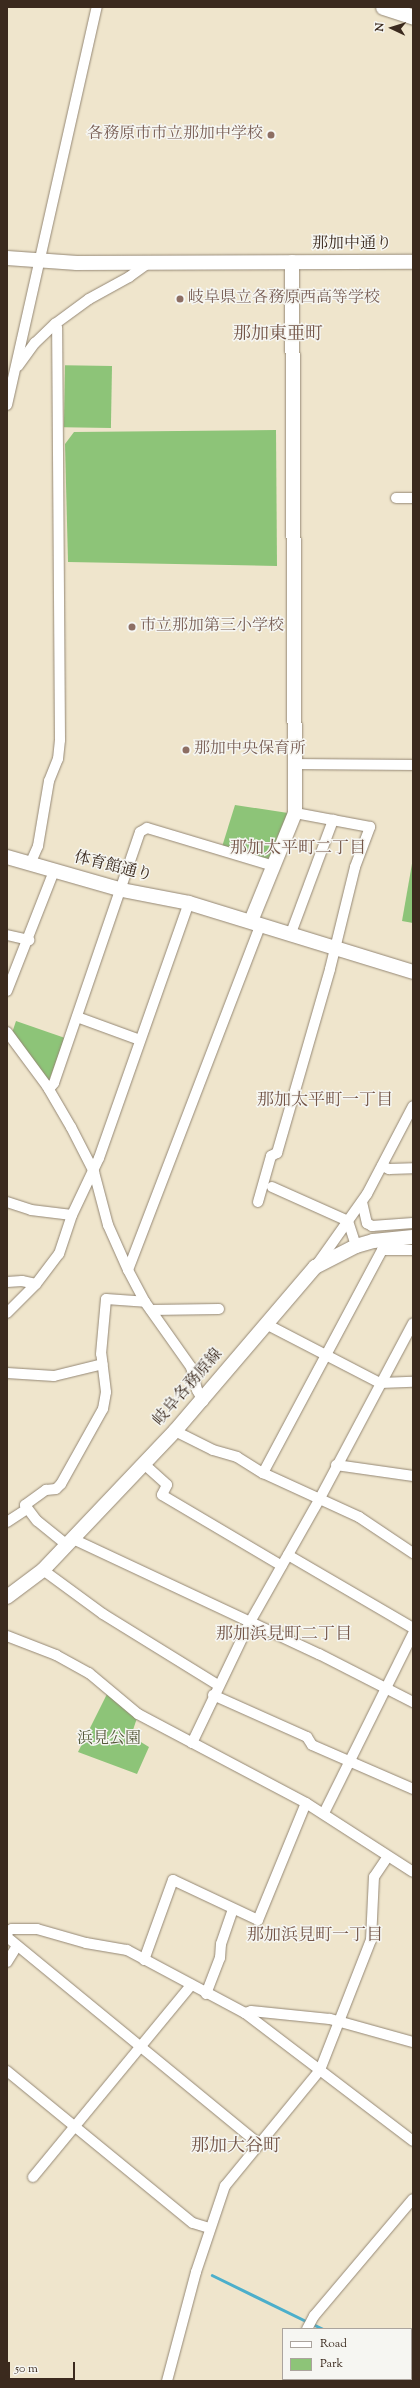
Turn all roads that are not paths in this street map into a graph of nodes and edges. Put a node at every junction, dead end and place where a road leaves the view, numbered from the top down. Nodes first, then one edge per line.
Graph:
1 (97, 7) edge
2 (383, 7) edge
3 (413, 17) edge
4 (7, 258) edge
5 (40, 261) junction
6 (292, 262) junction
7 (413, 262) edge
8 (148, 263) junction
9 (55, 324) junction
10 (14, 373) junction
11 (8, 398) edge
12 (396, 498) dead end
13 (413, 498) edge
14 (296, 764) junction
15 (413, 765) edge
16 (295, 813) junction
17 (333, 820) junction
18 (7, 857) edge
19 (30, 864) junction
20 (274, 866) junction
21 (54, 870) junction
22 (122, 890) junction
23 (189, 903) junction
24 (256, 923) junction
25 (291, 933) junction
26 (7, 934) edge
27 (29, 940) junction
28 (334, 946) junction
29 (413, 972) edge
30 (7, 991) edge
31 (77, 1016) junction
32 (7, 1032) edge
33 (140, 1040) junction
34 (49, 1089) junction
35 (413, 1106) edge
36 (382, 1166) junction
37 (413, 1168) edge
38 (94, 1172) junction
39 (272, 1188) dead end
40 (7, 1202) edge
41 (258, 1202) dead end
42 (362, 1202) junction
43 (72, 1215) junction
44 (348, 1221) junction
45 (413, 1223) edge
46 (413, 1237) edge
47 (356, 1246) junction
48 (413, 1250) edge
49 (315, 1267) junction
50 (128, 1270) junction
51 (7, 1282) edge
52 (36, 1284) junction
53 (145, 1302) junction
54 (219, 1309) dead end
55 (151, 1310) junction
56 (7, 1313) edge
57 (413, 1323) edge
58 (266, 1324) junction
59 (326, 1356) junction
60 (103, 1364) junction
61 (7, 1373) edge
62 (413, 1382) edge
63 (380, 1383) junction
64 (203, 1400) junction
65 (175, 1431) junction
66 (144, 1464) junction
67 (336, 1464) junction
68 (262, 1473) junction
69 (413, 1476) edge
70 (319, 1500) junction
71 (27, 1509) junction
72 (7, 1522) edge
73 (70, 1542) junction
74 (413, 1553) edge
75 (288, 1555) junction
76 (282, 1566) junction
77 (43, 1570) junction
78 (7, 1597) edge
79 (250, 1622) junction
80 (413, 1628) edge
81 (413, 1634) edge
82 (7, 1636) edge
83 (218, 1685) junction
84 (385, 1689) junction
85 (213, 1695) junction
86 (413, 1702) edge
87 (192, 1743) junction
88 (350, 1761) junction
89 (413, 1789) edge
90 (306, 1803) junction
91 (324, 1813) junction
92 (388, 1856) junction
93 (413, 1872) edge
94 (233, 1910) junction
95 (7, 1932) edge
96 (7, 1937) edge
97 (17, 1946) junction
98 (144, 1960) junction
99 (7, 1962) edge
100 (191, 1985) junction
101 (206, 1994) junction
102 (245, 2013) junction
103 (340, 2022) junction
104 (413, 2042) edge
105 (141, 2046) junction
106 (320, 2070) junction
107 (7, 2071) edge
108 (75, 2127) junction
109 (413, 2141) edge
110 (260, 2144) junction
111 (33, 2177) dead end
112 (413, 2199) edge
113 (209, 2228) junction
114 (308, 2328) edge
115 (167, 2381) edge

1 - 5 street
2 - 3 main road
4 - 5 street
5 - 8 street, 那加中通り
5 - 10 street
6 - 7 street, 那加中通り
6 - 8 street, 那加中通り
6 - 14 street
8 - 9 street
9 - 10 street
9 - 19 street
10 - 11 street
12 - 13 street
14 - 15 street
14 - 16 street
16 - 17 street
16 - 20 street
17 - 25 street
17 - 28 street
18 - 19 street, 体育館通り
19 - 21 street, 体育館通り
20 - 22 street
20 - 24 street
21 - 22 street, 体育館通り
21 - 27 street
22 - 23 street, 体育館通り
22 - 31 street
23 - 24 street, 体育館通り
23 - 33 street
24 - 25 street
24 - 50 street
25 - 28 street
26 - 27 street
27 - 30 street
28 - 29 street
28 - 41 street
31 - 33 street
31 - 34 street
32 - 34 street
33 - 38 street
34 - 38 street
35 - 36 street
36 - 37 street
36 - 42 street
38 - 43 street
38 - 50 street
39 - 44 street
40 - 43 street
42 - 44 street
42 - 45 street
43 - 52 street
44 - 47 street
44 - 49 street
46 - 47 street, 岐阜各務原線
47 - 49 street, 岐阜各務原線
48 - 59 street
49 - 58 street, 岐阜各務原線
50 - 53 street
51 - 52 street
52 - 56 street
53 - 55 street
53 - 60 street
54 - 55 street
55 - 64 street
57 - 63 street
58 - 59 street
58 - 64 street, 岐阜各務原線
59 - 63 street
59 - 68 street
60 - 61 street
60 - 71 street
62 - 63 street
63 - 67 street
64 - 65 street, 岐阜各務原線
65 - 66 street, 岐阜各務原線
65 - 68 street
66 - 73 street, 岐阜各務原線
66 - 76 street
67 - 69 street
67 - 70 street
68 - 70 street
70 - 74 street
70 - 75 street
71 - 72 street
71 - 73 street
73 - 77 street, 岐阜各務原線
73 - 79 street
75 - 76 street
75 - 80 street
76 - 79 street
77 - 78 street, 岐阜各務原線
77 - 83 street
79 - 83 street
79 - 84 street
81 - 84 street
82 - 87 street
83 - 85 street
84 - 86 street
84 - 88 street
85 - 87 street
85 - 88 street
87 - 90 street
88 - 89 street
88 - 91 street
90 - 91 street
90 - 94 street
91 - 92 street
92 - 93 street
92 - 103 street
94 - 98 street
94 - 101 street
95 - 98 street
96 - 97 street
97 - 99 street
97 - 105 street
98 - 100 street
100 - 101 street
100 - 105 street
101 - 102 street
102 - 103 street
102 - 106 street
103 - 104 street
103 - 106 street
105 - 108 street
105 - 110 street
106 - 109 street
106 - 110 street
107 - 108 street
108 - 111 street
108 - 113 street
110 - 113 street
112 - 114 street
113 - 115 street

